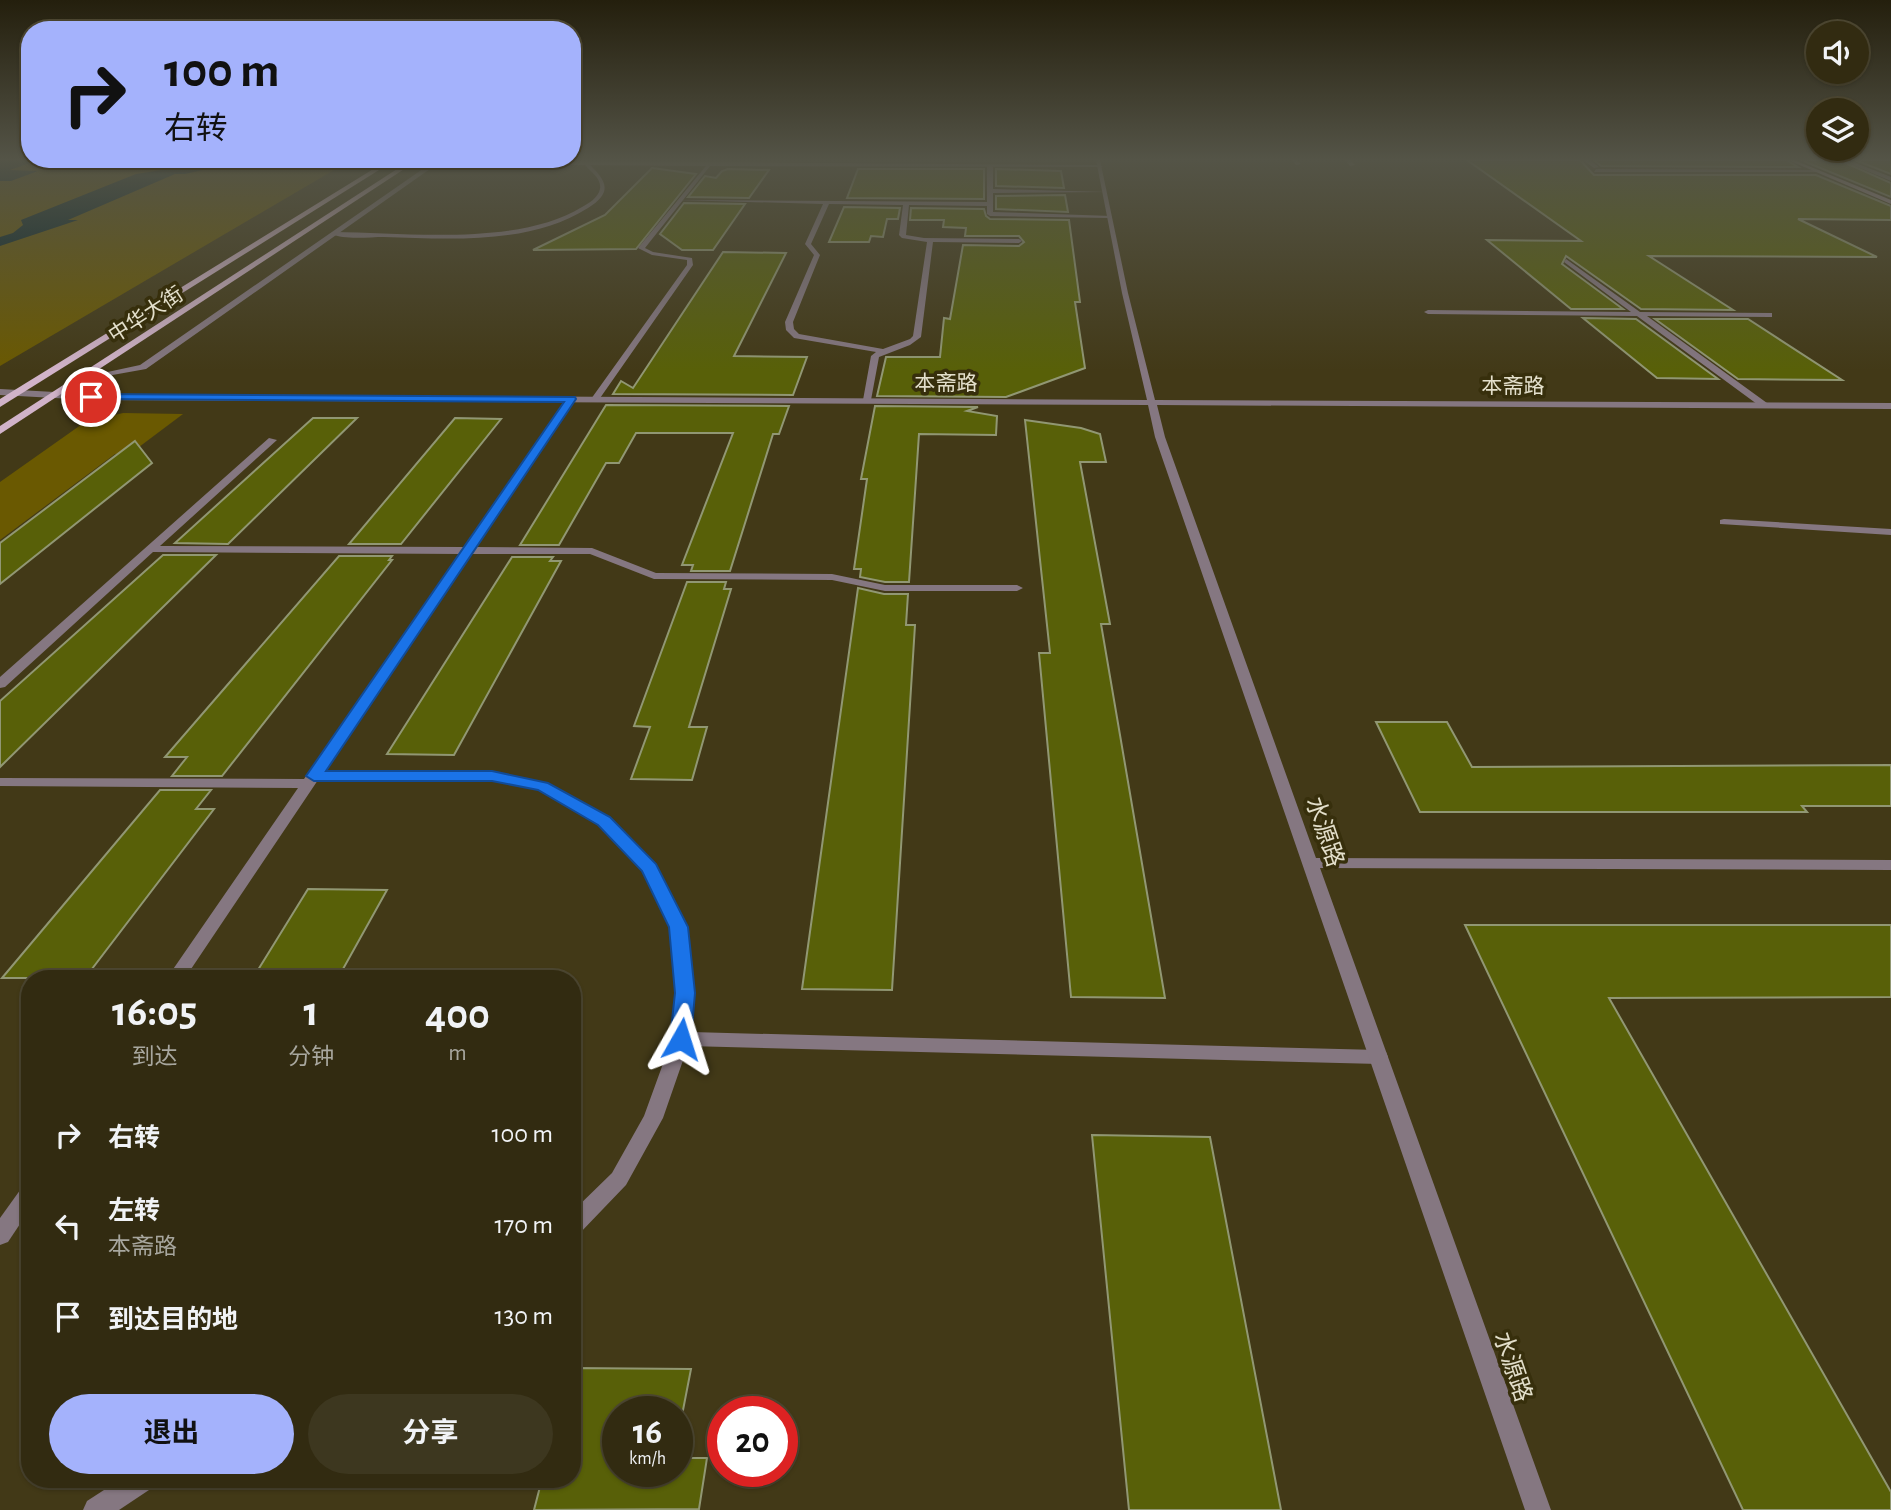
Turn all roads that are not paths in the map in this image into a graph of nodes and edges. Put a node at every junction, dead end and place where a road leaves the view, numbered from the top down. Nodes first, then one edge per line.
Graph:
1 (279, 230) edge
2 (307, 230) edge
3 (339, 230) edge
4 (521, 230) edge
5 (655, 230) edge
6 (814, 230) edge
7 (903, 230) edge
8 (1113, 230) edge
9 (334, 234) junction
10 (930, 240) junction
11 (1019, 241) dead end
12 (1566, 261) dead end
13 (1427, 312) dead end
14 (1639, 314) junction
15 (1769, 315) dead end
16 (882, 351) junction
17 (79, 379) junction
18 (0, 392) edge
19 (18, 393) junction
20 (55, 395) junction
21 (571, 399) junction
22 (595, 399) junction
23 (867, 400) junction
24 (1152, 402) junction
25 (0, 404) edge
26 (1764, 405) junction
27 (1891, 405) edge
28 (0, 431) edge
29 (272, 440) dead end
30 (1724, 522) dead end
31 (1891, 532) edge
32 (150, 550) junction
33 (468, 551) junction
34 (1017, 588) dead end
35 (0, 684) edge
36 (312, 780) junction
37 (0, 782) edge
38 (1310, 863) junction
39 (1891, 864) edge
40 (181, 970) edge
41 (681, 1039) junction
42 (1378, 1056) junction
43 (21, 1205) edge
44 (581, 1218) edge
45 (0, 1235) edge
46 (129, 1488) edge
47 (96, 1510) edge
48 (1538, 1510) edge

1 - 19 main road, 中华大街
2 - 17 main road, 中华大街
3 - 9 street
4 - 9 street
5 - 22 street
6 - 16 street
7 - 10 street
8 - 24 street, 水源路
9 - 17 street
10 - 11 street
10 - 16 street
12 - 14 street
13 - 14 street
14 - 15 street
14 - 26 street
16 - 23 street
17 - 20 main road, 中华大街
18 - 19 street, 本斋路
19 - 20 street, 本斋路
19 - 25 main road, 中华大街
20 - 21 street, 本斋路
20 - 28 main road, 中华大街
21 - 22 street, 本斋路
21 - 33 street
22 - 23 street, 本斋路
23 - 24 street, 本斋路
24 - 26 street, 本斋路
24 - 38 street, 水源路
26 - 27 street, 本斋路
29 - 32 street
30 - 31 street
32 - 33 street
32 - 35 street
33 - 34 street
33 - 36 street
36 - 37 street
36 - 40 street
36 - 41 street
38 - 39 street
38 - 42 street, 水源路
41 - 42 street
41 - 44 street
42 - 48 street, 水源路
43 - 45 street
46 - 47 street

